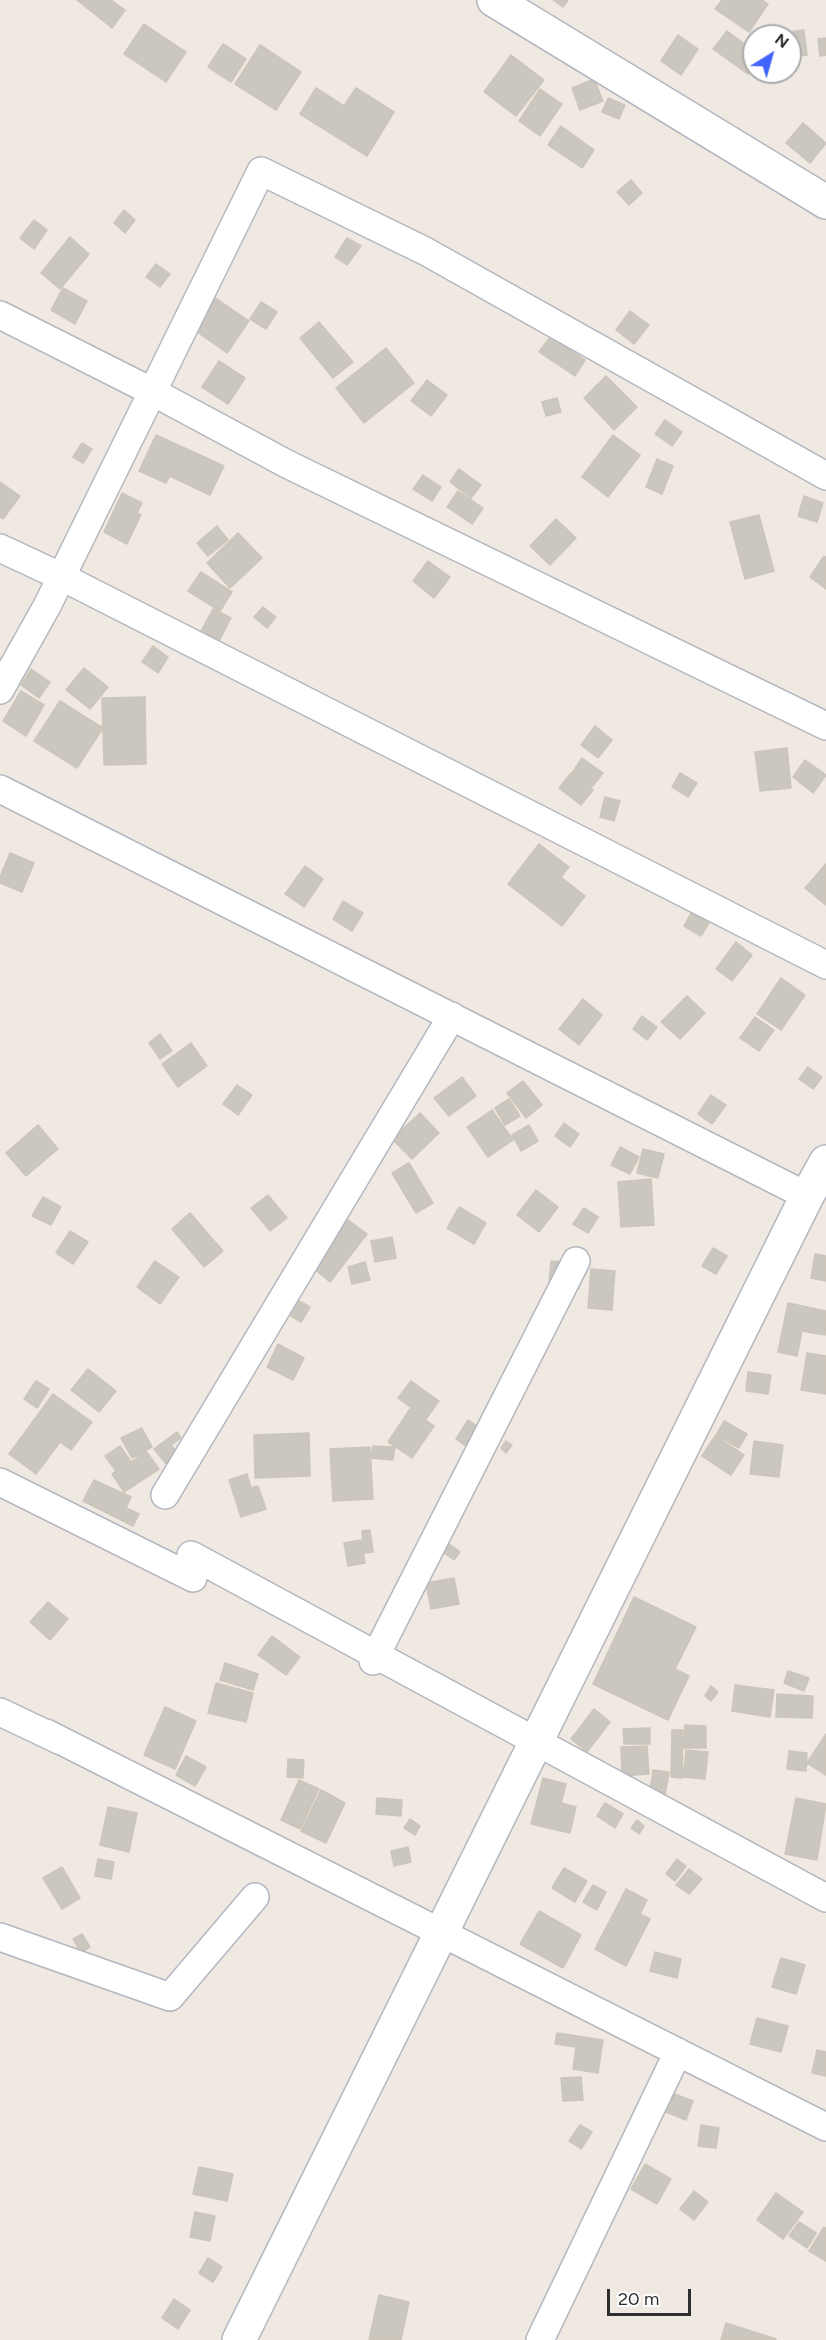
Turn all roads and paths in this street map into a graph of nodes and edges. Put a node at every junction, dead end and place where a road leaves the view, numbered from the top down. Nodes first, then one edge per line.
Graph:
1 (494, 0) edge
2 (826, 201) edge
3 (0, 315) edge
4 (153, 392) junction
5 (826, 476) edge
6 (0, 548) edge
7 (62, 577) junction
8 (0, 690) edge
9 (826, 726) edge
10 (0, 789) edge
11 (826, 965) edge
12 (452, 1016) junction
13 (826, 1162) edge
14 (807, 1196) junction
15 (576, 1261) dead end
16 (0, 1482) edge
17 (165, 1495) dead end
18 (373, 1661) dead end
19 (0, 1712) edge
20 (46, 1732) dead end
21 (71, 1746) junction
22 (255, 1897) dead end
23 (826, 1898) edge
24 (0, 1936) edge
25 (678, 2052) junction
26 (826, 2127) edge
27 (239, 2340) edge
28 (540, 2340) edge

1 - 2 street
3 - 4 street
4 - 5 street
4 - 7 street
4 - 9 street
6 - 7 street
7 - 8 street
7 - 11 street
10 - 12 street
12 - 14 street
12 - 17 street
13 - 14 street
14 - 27 street
15 - 18 street
16 - 23 street
19 - 21 street
20 - 21 street
21 - 25 street
22 - 24 street
25 - 26 street
25 - 28 street

